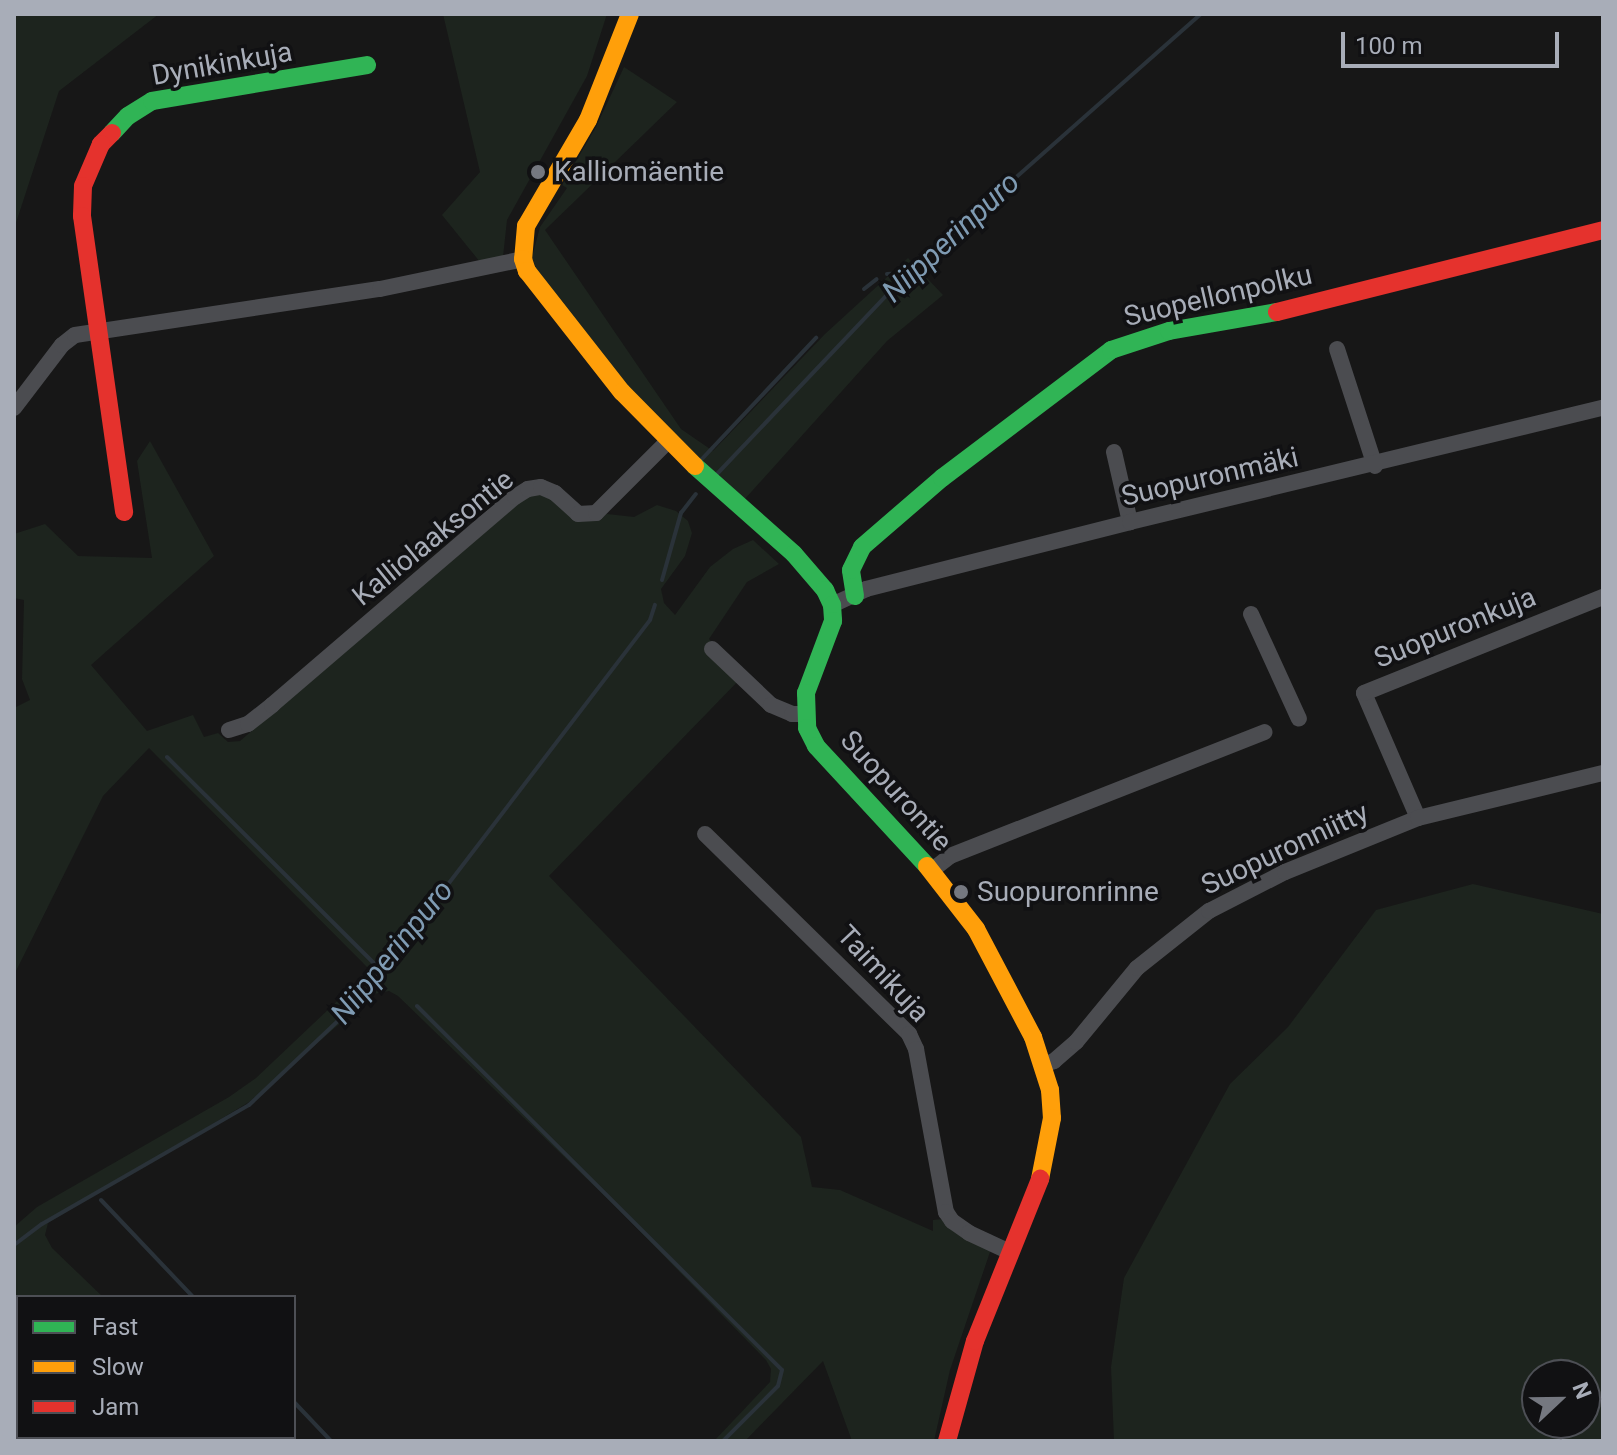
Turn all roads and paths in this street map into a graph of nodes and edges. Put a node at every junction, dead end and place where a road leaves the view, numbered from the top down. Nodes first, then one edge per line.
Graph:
1 (630, 14) edge
2 (367, 65) dead end
3 (1603, 230) edge
4 (523, 259) junction
5 (99, 331) junction
6 (1337, 349) dead end
7 (14, 408) edge
8 (1603, 408) edge
9 (667, 442) junction
10 (1114, 452) dead end
11 (1375, 466) junction
12 (124, 512) dead end
13 (1130, 522) junction
14 (855, 596) junction
15 (1603, 597) edge
16 (832, 605) junction
17 (1251, 614) dead end
18 (712, 649) dead end
19 (804, 714) junction
20 (1299, 719) dead end
21 (229, 730) dead end
22 (1264, 732) dead end
23 (1603, 773) edge
24 (1418, 818) junction
25 (705, 834) dead end
26 (931, 871) junction
27 (1043, 1065) junction
28 (1010, 1252) junction
29 (947, 1441) edge

1 - 4 street
2 - 5 street, Dynikinkuja
3 - 14 street, Suopellonpolku
4 - 5 street
4 - 9 street
5 - 7 street
5 - 12 street, Dynikinkuja
6 - 11 street
8 - 11 street, Suopuronmäki
9 - 16 street
9 - 21 street, Kalliolaaksontie
10 - 13 street
11 - 13 street, Suopuronmäki
13 - 14 street, Suopuronmäki
14 - 16 street, Suopuronmäki
15 - 24 street, Suopuronkuja
16 - 19 street
17 - 20 street
18 - 19 street
19 - 26 street, Suopurontie
22 - 26 street
23 - 24 street, Suopuronniitty
24 - 27 street, Suopuronniitty
25 - 28 street, Taimikuja
26 - 27 street, Suopurontie
27 - 28 street, Suopurontie
28 - 29 street, Suopurontie

